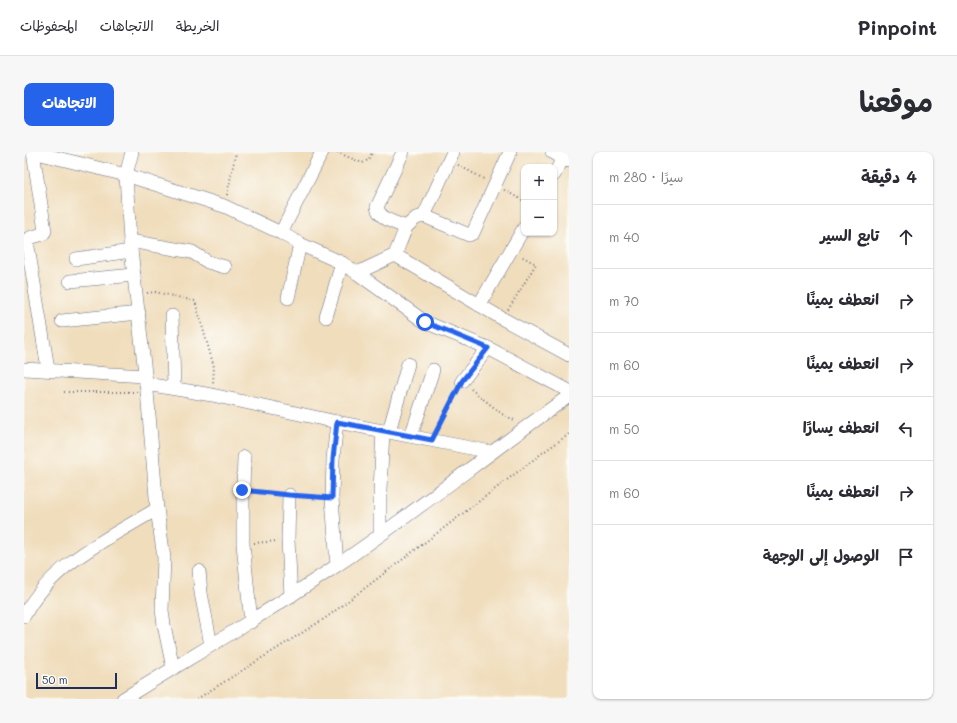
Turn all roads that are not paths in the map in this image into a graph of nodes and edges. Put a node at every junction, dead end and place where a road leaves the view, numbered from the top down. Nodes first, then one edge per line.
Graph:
1 (132, 152) edge
2 (322, 152) edge
3 (403, 152) edge
4 (510, 152) edge
5 (451, 156) edge
6 (561, 157) edge
7 (557, 167) edge
8 (126, 175) junction
9 (424, 216) junction
10 (406, 227) junction
11 (281, 233) junction
12 (521, 234) edge
13 (300, 244) junction
14 (130, 246) junction
15 (395, 255) junction
16 (76, 259) dead end
17 (342, 263) junction
18 (225, 267) dead end
19 (357, 273) junction
20 (134, 275) junction
21 (70, 281) dead end
22 (288, 298) dead end
23 (479, 305) junction
24 (139, 313) junction
25 (172, 316) dead end
26 (326, 317) dead end
27 (62, 321) dead end
28 (488, 348) junction
29 (568, 351) edge
30 (408, 364) dead end
31 (24, 369) edge
32 (48, 369) junction
33 (433, 370) dead end
34 (462, 381) road end
35 (146, 384) junction
36 (174, 388) junction
37 (569, 391) edge
38 (569, 396) edge
39 (337, 422) junction
40 (386, 431) junction
41 (411, 436) junction
42 (491, 452) junction
43 (244, 457) dead end
44 (289, 495) road end
45 (157, 509) junction
46 (380, 534) junction
47 (337, 565) junction
48 (199, 570) dead end
49 (291, 596) junction
50 (24, 616) edge
51 (251, 622) junction
52 (212, 645) junction
53 (173, 668) junction
54 (123, 699) edge

1 - 8 street
2 - 11 street
3 - 10 street
4 - 9 street
5 - 9 street
6 - 7 street
8 - 11 street
8 - 14 street
8 - 32 street
9 - 10 street
10 - 15 street
11 - 13 street
12 - 23 street
13 - 17 street
13 - 22 street
14 - 16 street
14 - 18 street
14 - 20 street
15 - 19 street
15 - 23 street
17 - 19 street
17 - 26 street
19 - 28 street
20 - 21 street
20 - 24 street
23 - 29 street
24 - 27 street
24 - 35 street
25 - 36 street
28 - 34 street
28 - 37 street
30 - 40 street
31 - 32 street
32 - 35 street
33 - 41 street
35 - 36 street
35 - 45 street
36 - 39 street
38 - 42 street
39 - 40 street
39 - 47 street
40 - 41 street
40 - 46 street
41 - 42 street
42 - 46 street
43 - 51 street
44 - 49 street
45 - 50 street
45 - 53 street
46 - 47 street
47 - 49 street
48 - 52 street
49 - 51 street
51 - 52 street
52 - 53 street
53 - 54 street

